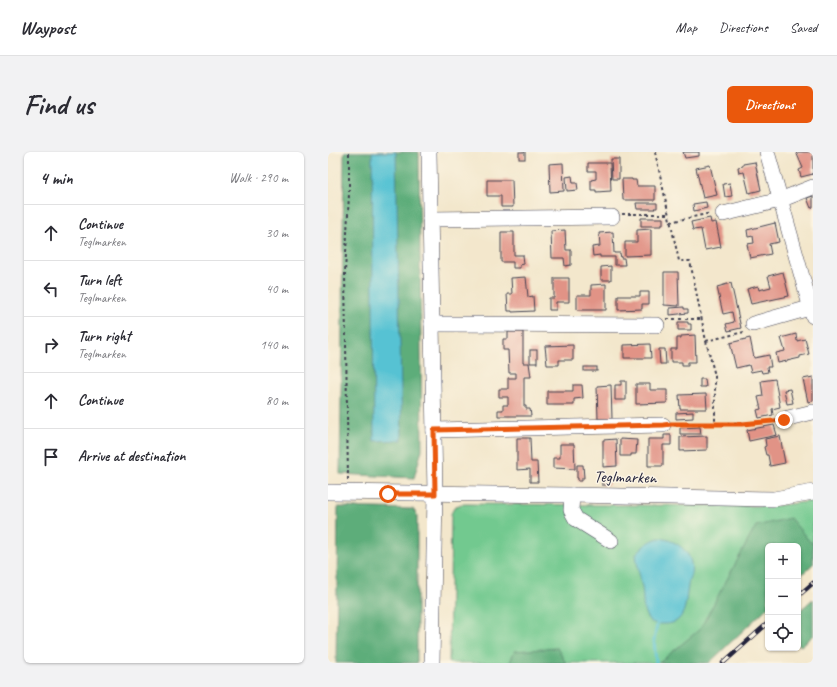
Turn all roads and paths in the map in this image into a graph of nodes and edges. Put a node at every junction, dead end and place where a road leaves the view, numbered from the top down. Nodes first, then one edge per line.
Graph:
1 (349, 152) edge
2 (429, 152) edge
3 (655, 152) edge
4 (767, 152) edge
5 (813, 187) edge
6 (780, 200) junction
7 (668, 214) junction
8 (723, 214) joint
9 (612, 216) joint
10 (430, 219) junction
11 (670, 222) junction
12 (812, 311) edge
13 (702, 319) junction
14 (432, 324) junction
15 (658, 324) joint
16 (753, 324) joint
17 (706, 341) junction
18 (813, 412) edge
19 (788, 418) joint
20 (715, 423) junction
21 (663, 425) joint
22 (434, 430) junction
23 (328, 492) edge
24 (813, 492) edge
25 (348, 493) junction
26 (435, 494) junction
27 (572, 495) junction
28 (611, 542) dead end
29 (432, 663) edge

1 - 25 path
2 - 10 street
3 - 7 path
4 - 6 street
5 - 6 street
6 - 8 street
6 - 12 street
7 - 9 path
7 - 11 path
8 - 11 path
9 - 10 street
10 - 14 street
11 - 13 path
12 - 16 street
13 - 15 path
13 - 17 path
14 - 15 street
14 - 22 street
16 - 17 path
17 - 20 path
18 - 19 street
19 - 20 path
20 - 21 path
21 - 22 street
22 - 26 street
23 - 25 street, Teglmarken
24 - 27 street, Teglmarken
25 - 26 street, Teglmarken
26 - 27 street, Teglmarken
26 - 29 street
27 - 28 street

